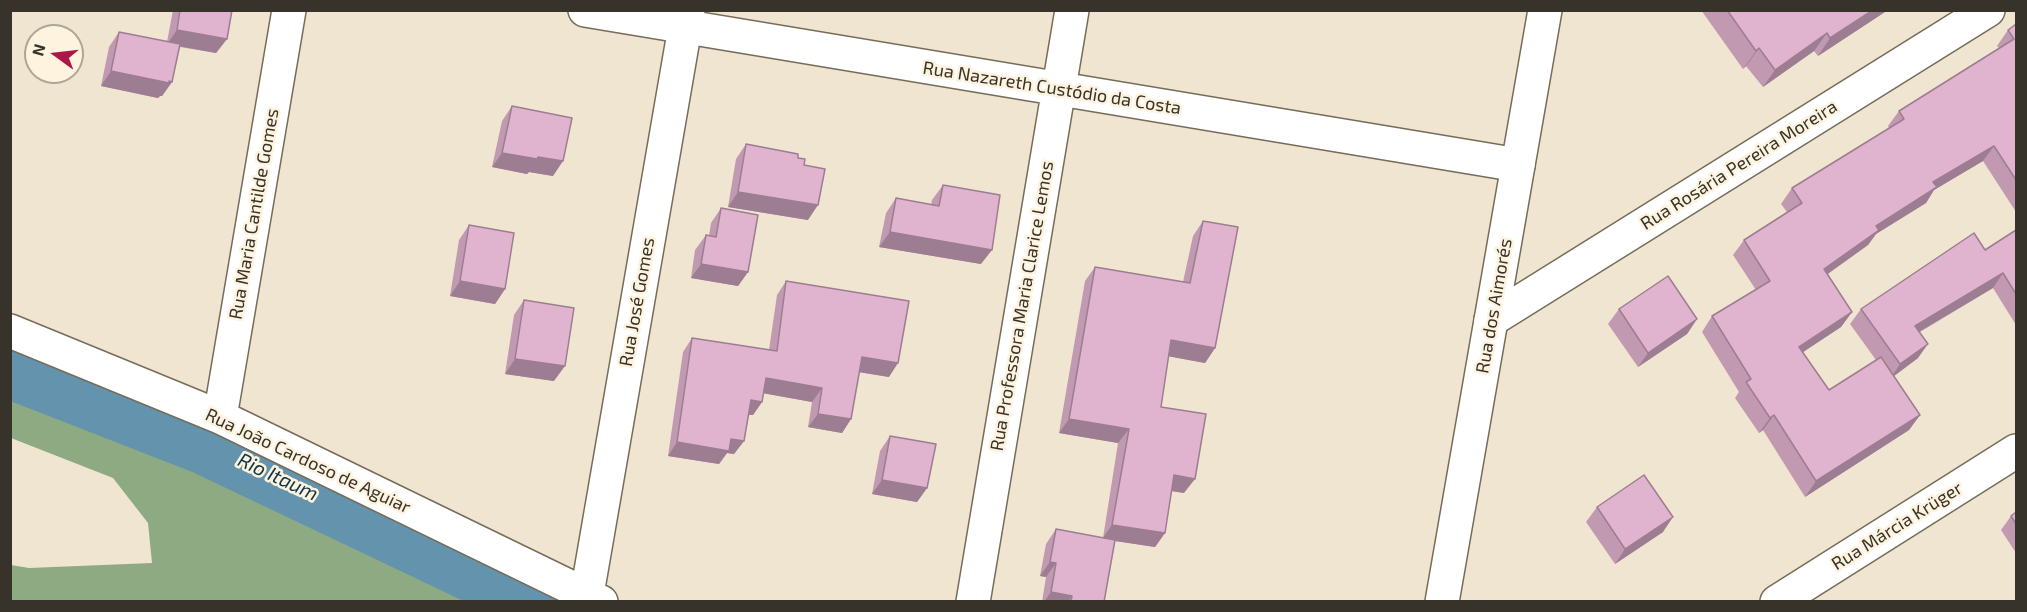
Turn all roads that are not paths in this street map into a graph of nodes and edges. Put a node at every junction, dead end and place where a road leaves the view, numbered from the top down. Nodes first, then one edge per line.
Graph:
1 (289, 10) edge
2 (585, 10) edge
3 (1072, 10) edge
4 (1545, 10) edge
5 (1988, 10) edge
6 (686, 19) edge
7 (1059, 89) junction
8 (1518, 165) junction
9 (1491, 320) junction
10 (10, 331) edge
11 (220, 417) junction
12 (2016, 451) edge
13 (594, 598) edge
14 (973, 602) edge
15 (1443, 602) edge
16 (1777, 602) edge

1 - 11 street, Rua Maria Cantilde Gomes
2 - 6 street, Rua Nazareth Custódio da Costa
3 - 7 street, Rua Professora Maria Clarice Lemos
4 - 8 street, Rua dos Aimorés
5 - 9 street, Rua Rosária Pereira Moreira
6 - 7 street, Rua Nazareth Custódio da Costa
6 - 13 street, Rua José Gomes
7 - 8 street, Rua Nazareth Custódio da Costa
7 - 14 street, Rua Professora Maria Clarice Lemos
8 - 9 street, Rua dos Aimorés
9 - 15 street, Rua dos Aimorés
10 - 11 street, Rua João Cardoso de Aguiar
11 - 13 street, Rua João Cardoso de Aguiar
12 - 16 street, Rua Márcia Krüger

